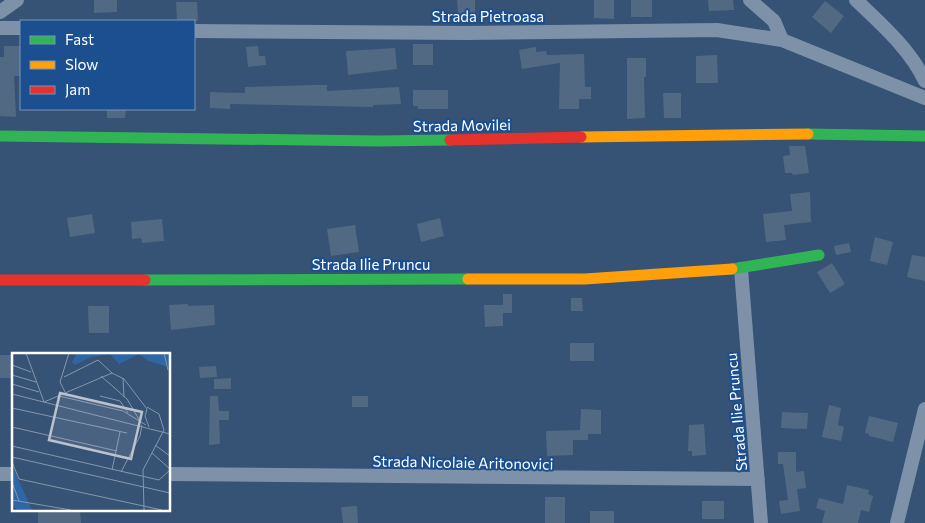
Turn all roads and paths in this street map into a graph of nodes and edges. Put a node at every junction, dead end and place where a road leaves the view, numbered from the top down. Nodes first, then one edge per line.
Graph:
1 (17, 0) edge
2 (750, 0) edge
3 (856, 0) edge
4 (0, 12) edge
5 (0, 28) edge
6 (20, 28) edge
7 (195, 31) edge
8 (782, 40) junction
9 (925, 81) edge
10 (925, 98) edge
11 (0, 136) edge
12 (925, 136) edge
13 (819, 255) dead end
14 (741, 269) junction
15 (0, 280) edge
16 (925, 409) edge
17 (170, 474) edge
18 (758, 479) junction
19 (761, 523) edge
20 (897, 523) edge

1 - 4 street
2 - 8 street
3 - 9 street
5 - 6 street
7 - 8 street, Strada Pietroasa
8 - 10 street, Strada Pietroasa
11 - 12 street, Strada Movilei
13 - 14 street, Strada Ilie Pruncu
14 - 15 street, Strada Ilie Pruncu
14 - 18 street, Strada Ilie Pruncu
16 - 20 street
17 - 18 street, Strada Nicolaie Aritonovici
18 - 19 street, Strada Ilie Pruncu

